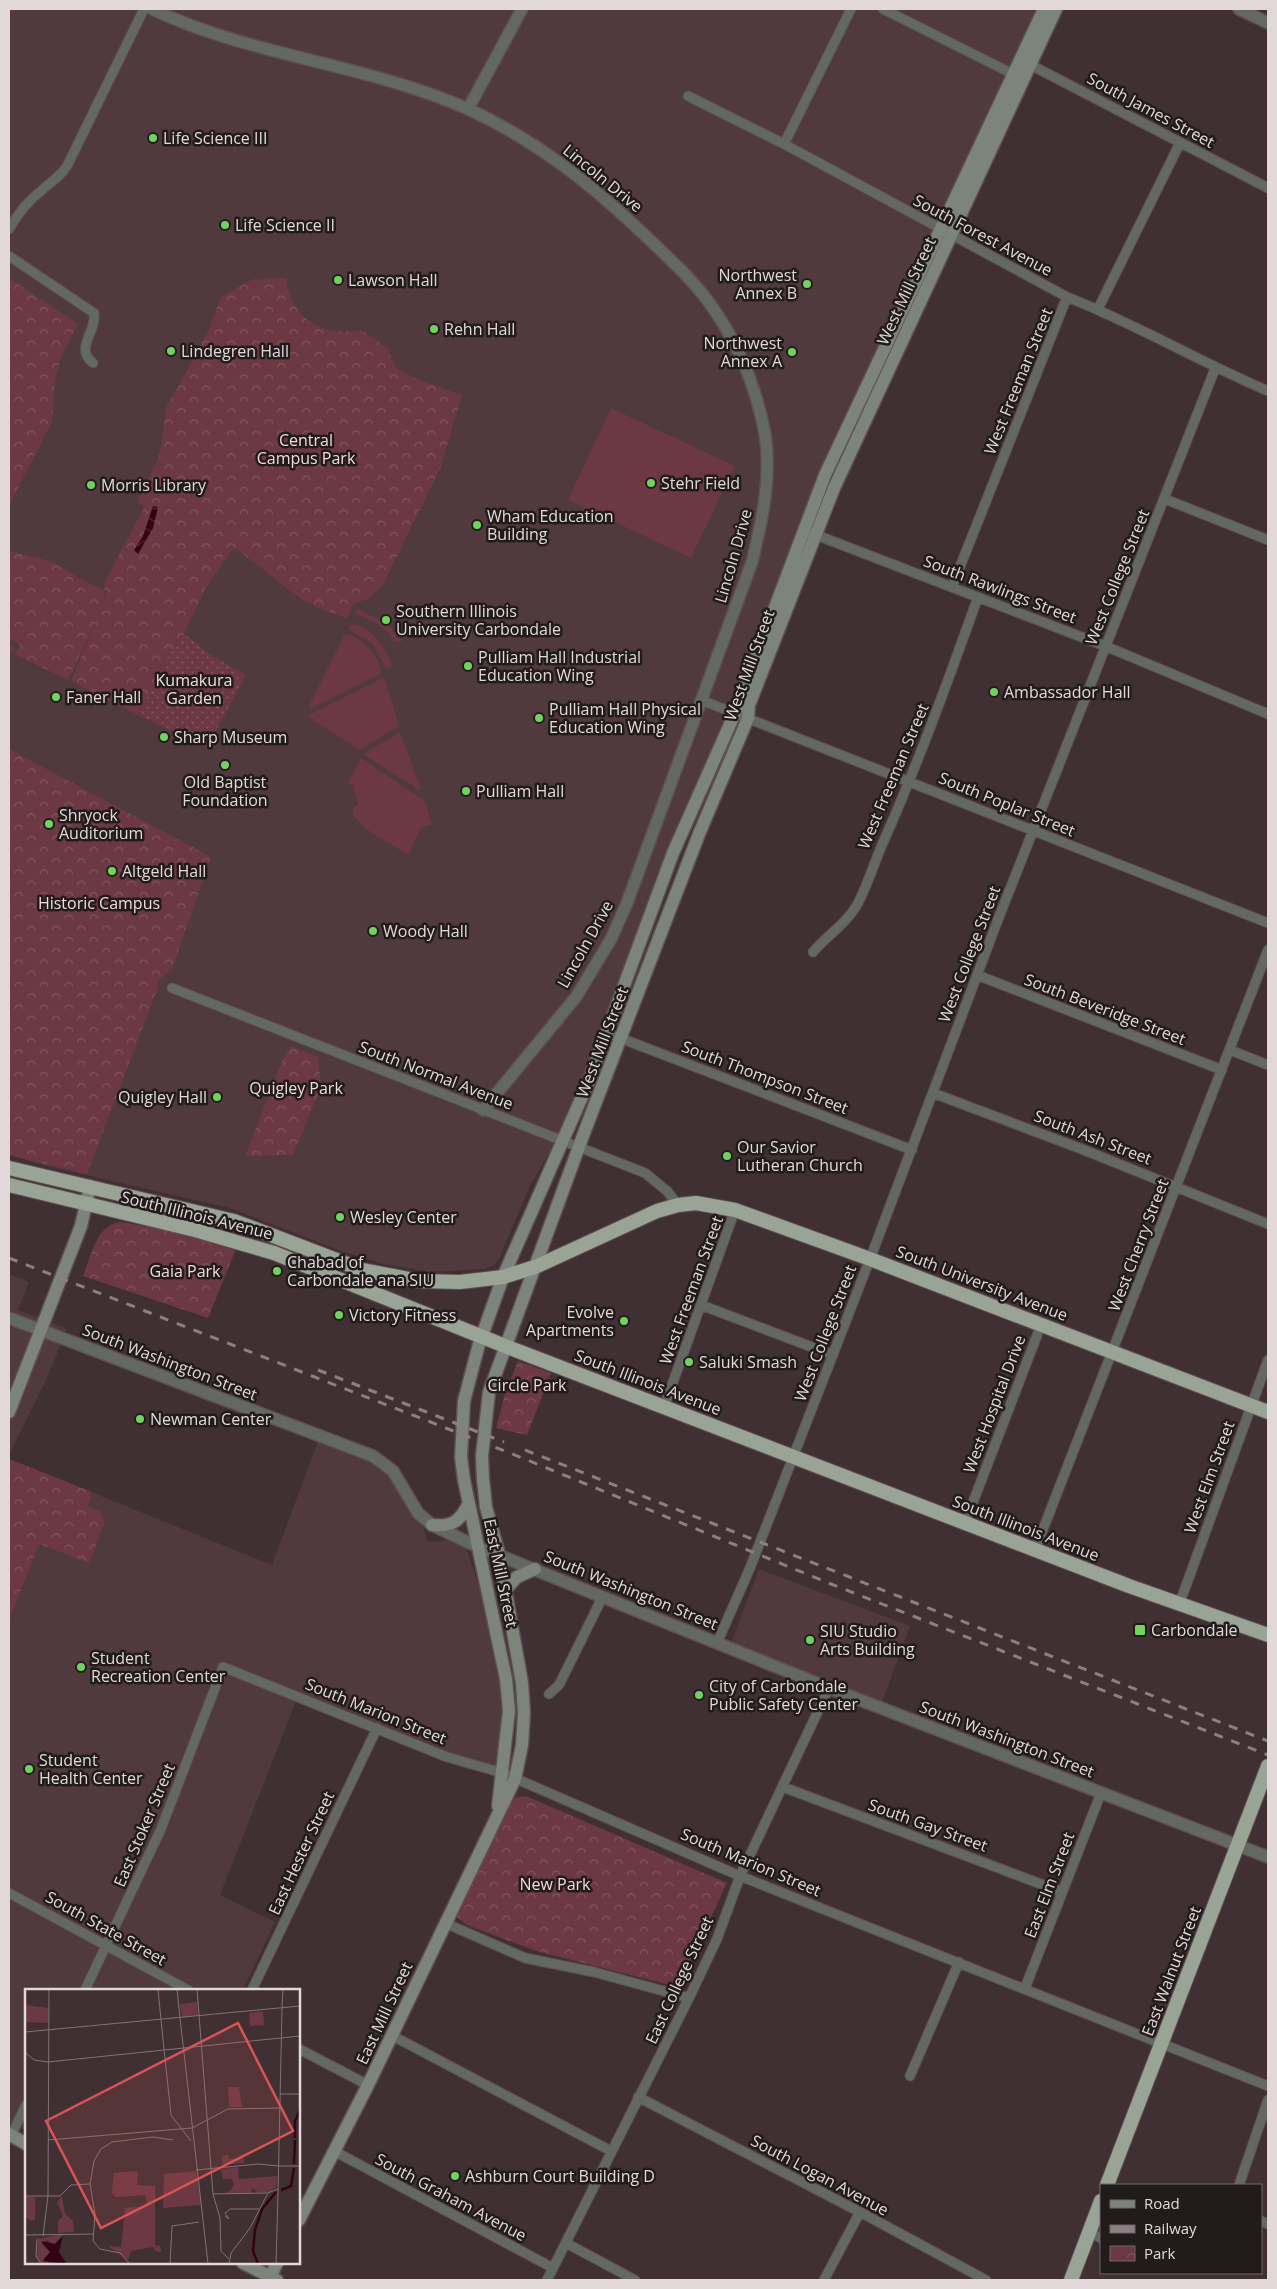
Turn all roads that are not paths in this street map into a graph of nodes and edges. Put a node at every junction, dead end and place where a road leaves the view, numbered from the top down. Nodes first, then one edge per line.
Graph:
1 (144, 9) edge
2 (152, 9) edge
3 (522, 9) edge
4 (851, 9) edge
5 (883, 9) edge
6 (1044, 9) edge
7 (1056, 9) edge
8 (1239, 9) edge
9 (1268, 23) edge
10 (1025, 62) junction
11 (1018, 76) junction
12 (688, 96) dead end
13 (468, 109) junction
14 (1180, 143) junction
15 (784, 144) junction
16 (1268, 188) edge
17 (9, 229) edge
18 (945, 231) junction
19 (9, 256) edge
20 (1067, 298) junction
21 (1098, 309) junction
22 (93, 363) dead end
23 (1215, 369) junction
24 (1268, 391) edge
25 (1165, 499) junction
26 (802, 530) junction
27 (816, 534) junction
28 (1268, 540) edge
29 (952, 587) junction
30 (978, 597) junction
31 (1105, 646) junction
32 (701, 700) junction
33 (735, 713) junction
34 (1268, 714) edge
35 (748, 718) junction
36 (910, 782) junction
37 (1034, 831) junction
38 (1268, 923) edge
39 (1268, 950) edge
40 (814, 952) dead end
41 (977, 975) junction
42 (172, 988) dead end
43 (607, 1033) junction
44 (621, 1038) junction
45 (1230, 1050) junction
46 (1268, 1065) edge
47 (1222, 1070) junction
48 (933, 1093) junction
49 (483, 1110) junction
50 (564, 1141) junction
51 (579, 1146) junction
52 (912, 1150) junction
53 (9, 1168) edge
54 (9, 1185) edge
55 (90, 1186) junction
56 (1177, 1186) junction
57 (86, 1205) junction
58 (678, 1205) junction
59 (735, 1210) junction
60 (1268, 1224) edge
61 (870, 1259) junction
62 (535, 1266) junction
63 (503, 1277) junction
64 (701, 1305) junction
65 (9, 1318) edge
66 (1042, 1325) junction
67 (40, 1329) junction
68 (481, 1336) junction
69 (505, 1346) junction
70 (1113, 1352) junction
71 (833, 1355) junction
72 (1268, 1360) edge
73 (1250, 1405) junction
74 (664, 1407) junction
75 (9, 1412) edge
76 (1268, 1412) edge
77 (793, 1457) junction
78 (469, 1503) junction
79 (965, 1523) junction
80 (432, 1525) junction
81 (478, 1547) junction
82 (1035, 1550) junction
83 (499, 1554) junction
84 (535, 1569) junction
85 (505, 1590) junction
86 (602, 1598) junction
87 (1179, 1605) junction
88 (1268, 1635) edge
89 (717, 1642) junction
90 (223, 1667) joint
91 (829, 1688) junction
92 (549, 1694) dead end
93 (376, 1728) junction
94 (1268, 1768) edge
95 (503, 1774) junction
96 (515, 1779) junction
97 (784, 1787) junction
98 (1101, 1793) junction
99 (496, 1819) junction
100 (1238, 1846) junction
101 (1268, 1858) edge
102 (740, 1876) junction
103 (1062, 1892) junction
104 (9, 1893) edge
105 (445, 1923) junction
106 (108, 1946) junction
107 (959, 1962) junction
108 (1025, 1988) junction
109 (86, 1989) edge
110 (186, 1989) edge
111 (252, 1989) edge
112 (690, 1998) junction
113 (392, 2035) junction
114 (1162, 2045) junction
115 (300, 2050) edge
116 (910, 2076) dead end
117 (368, 2085) junction
118 (1268, 2086) edge
119 (638, 2097) junction
120 (1268, 2100) edge
121 (25, 2107) edge
122 (10, 2135) edge
123 (25, 2143) edge
124 (611, 2151) junction
125 (334, 2152) junction
126 (1107, 2184) edge
127 (1239, 2184) edge
128 (1100, 2207) edge
129 (860, 2212) junction
130 (300, 2218) edge
131 (1095, 2235) edge
132 (566, 2243) junction
133 (245, 2264) edge
134 (277, 2264) edge
135 (553, 2268) junction
136 (273, 2278) edge
137 (547, 2280) edge
138 (635, 2280) edge
139 (824, 2280) edge
140 (986, 2280) edge
141 (1071, 2280) edge

1 - 17 street
2 - 13 street, Lincoln Drive
3 - 13 street
4 - 15 street
5 - 11 street
6 - 10 main road, West Mill Street
7 - 10 main road, West Mill Street
8 - 9 street
10 - 11 main road, West Mill Street
10 - 14 street, South James Street
11 - 18 main road, West Mill Street
12 - 15 street, South Forest Avenue
13 - 32 street, Lincoln Drive
14 - 16 street, South James Street
14 - 21 street
15 - 18 street, South Forest Avenue
18 - 20 street, South Forest Avenue
18 - 26 main road, West Mill Street
18 - 27 main road, West Mill Street
19 - 22 street
20 - 21 street, South Forest Avenue
20 - 29 street, West Freeman Street
21 - 23 street, South Forest Avenue
23 - 24 street, South Forest Avenue
23 - 25 street, West College Street
25 - 28 street
25 - 31 street, West College Street
26 - 27 street, South Rawlings Street
26 - 33 main road, West Mill Street
27 - 29 street, South Rawlings Street
27 - 35 main road, West Mill Street
29 - 30 street, South Rawlings Street
30 - 31 street, South Rawlings Street
30 - 36 street, West Freeman Street
31 - 34 street, South Rawlings Street
31 - 37 street, West College Street
32 - 33 street, South Poplar Street
32 - 49 street, Lincoln Drive
33 - 35 street, South Poplar Street
33 - 43 main road, West Mill Street
35 - 36 street, South Poplar Street
35 - 44 main road, West Mill Street
36 - 37 street, South Poplar Street
36 - 40 street, West Freeman Street
37 - 38 street, South Poplar Street
37 - 41 street, West College Street
39 - 45 street, West Cherry Street
41 - 47 street, South Beveridge Street
41 - 48 street, West College Street
42 - 49 street, South Normal Avenue
43 - 44 street, South Thompson Street
43 - 50 main road, West Mill Street
44 - 51 main road, West Mill Street
44 - 52 street, South Thompson Street
45 - 46 street
45 - 47 street, West Cherry Street
47 - 56 street, West Cherry Street
48 - 52 street, West College Street
48 - 56 street, South Ash Street
49 - 50 street, South Normal Avenue
50 - 51 street, South Normal Avenue
50 - 63 main road, West Mill Street
51 - 58 street, South Normal Avenue
51 - 62 main road, West Mill Street
52 - 61 street, West College Street
53 - 55 highway, South Illinois Avenue
54 - 57 highway, South Illinois Avenue
55 - 57 main road
55 - 63 highway, South Illinois Avenue
56 - 60 street, South Ash Street
56 - 70 street, West Cherry Street
57 - 67 main road
57 - 68 highway, South Illinois Avenue
58 - 59 highway, South University Avenue
58 - 62 highway, South Illinois Avenue
59 - 61 highway, South University Avenue
59 - 64 street, West Freeman Street
61 - 66 highway, South University Avenue
61 - 71 street, West College Street
62 - 63 highway, South Illinois Avenue
62 - 69 main road, West Mill Street
63 - 68 main road, West Mill Street
64 - 71 street
64 - 74 street, West Freeman Street
65 - 67 street, South Washington Street
66 - 70 highway, South University Avenue
66 - 79 street, West Hospital Drive
67 - 75 main road
67 - 80 street, South Washington Street
68 - 69 highway, South Illinois Avenue
68 - 78 main road, East Mill Street
69 - 74 highway, South Illinois Avenue
69 - 83 main road, East Mill Street
70 - 73 highway, South University Avenue
70 - 82 street, West Cherry Street
71 - 77 street, West College Street
72 - 73 street, West Elm Street
73 - 76 highway, South University Avenue
73 - 87 street, West Elm Street
74 - 77 highway, South Illinois Avenue
77 - 79 highway, South Illinois Avenue
77 - 89 street, West College Street
78 - 80 main road
78 - 81 main road, East Mill Street
79 - 82 highway, South Illinois Avenue
80 - 81 street, South Washington Street
81 - 83 street, South Washington Street
81 - 95 main road, East Mill Street
82 - 87 highway, South Illinois Avenue
83 - 84 street, South Washington Street
83 - 85 main road, East Mill Street
84 - 85 main road
84 - 86 street, South Washington Street
85 - 96 main road, East Mill Street
86 - 89 street, South Washington Street
86 - 92 street
87 - 88 highway, South Illinois Avenue
89 - 91 street, South Washington Street
90 - 93 street, South Marion Street
90 - 106 street, East Stoker Street
91 - 97 street, East College Street
91 - 98 street, South Washington Street
93 - 95 street, South Marion Street
93 - 111 street, East Hester Street
94 - 100 highway, East Walnut Street
95 - 96 street, South Marion Street
95 - 99 main road, East Mill Street
96 - 99 main road, East Mill Street
96 - 102 street, South Marion Street
97 - 102 street, East College Street
97 - 103 street, South Gay Street
98 - 100 street, South Washington Street
98 - 103 street, East Elm Street
99 - 105 main road, East Mill Street
100 - 101 street, South Washington Street
100 - 114 highway, East Walnut Street
102 - 107 street, South Marion Street
102 - 112 street, East College Street
103 - 108 street, East Elm Street
104 - 106 street, South State Street
105 - 112 street
105 - 113 main road, East Mill Street
106 - 109 street, East Stoker Street
106 - 110 street, South State Street
107 - 108 street, South Marion Street
107 - 116 street
108 - 114 street, South Marion Street
112 - 119 street, East College Street
113 - 117 main road, East Mill Street
113 - 124 street
114 - 118 street, South Marion Street
114 - 126 highway, East Walnut Street
115 - 117 street
117 - 125 main road, East Mill Street
119 - 124 street, East College Street
119 - 129 street, South Logan Avenue
120 - 127 street
121 - 122 street
122 - 123 main road
124 - 132 street, East College Street
125 - 130 main road, East Mill Street
125 - 135 street, South Graham Avenue
128 - 131 highway
129 - 139 street
129 - 140 street, South Logan Avenue
131 - 141 highway
132 - 135 street, East College Street
132 - 138 street
133 - 136 main road
134 - 136 main road
135 - 137 street, East College Street

